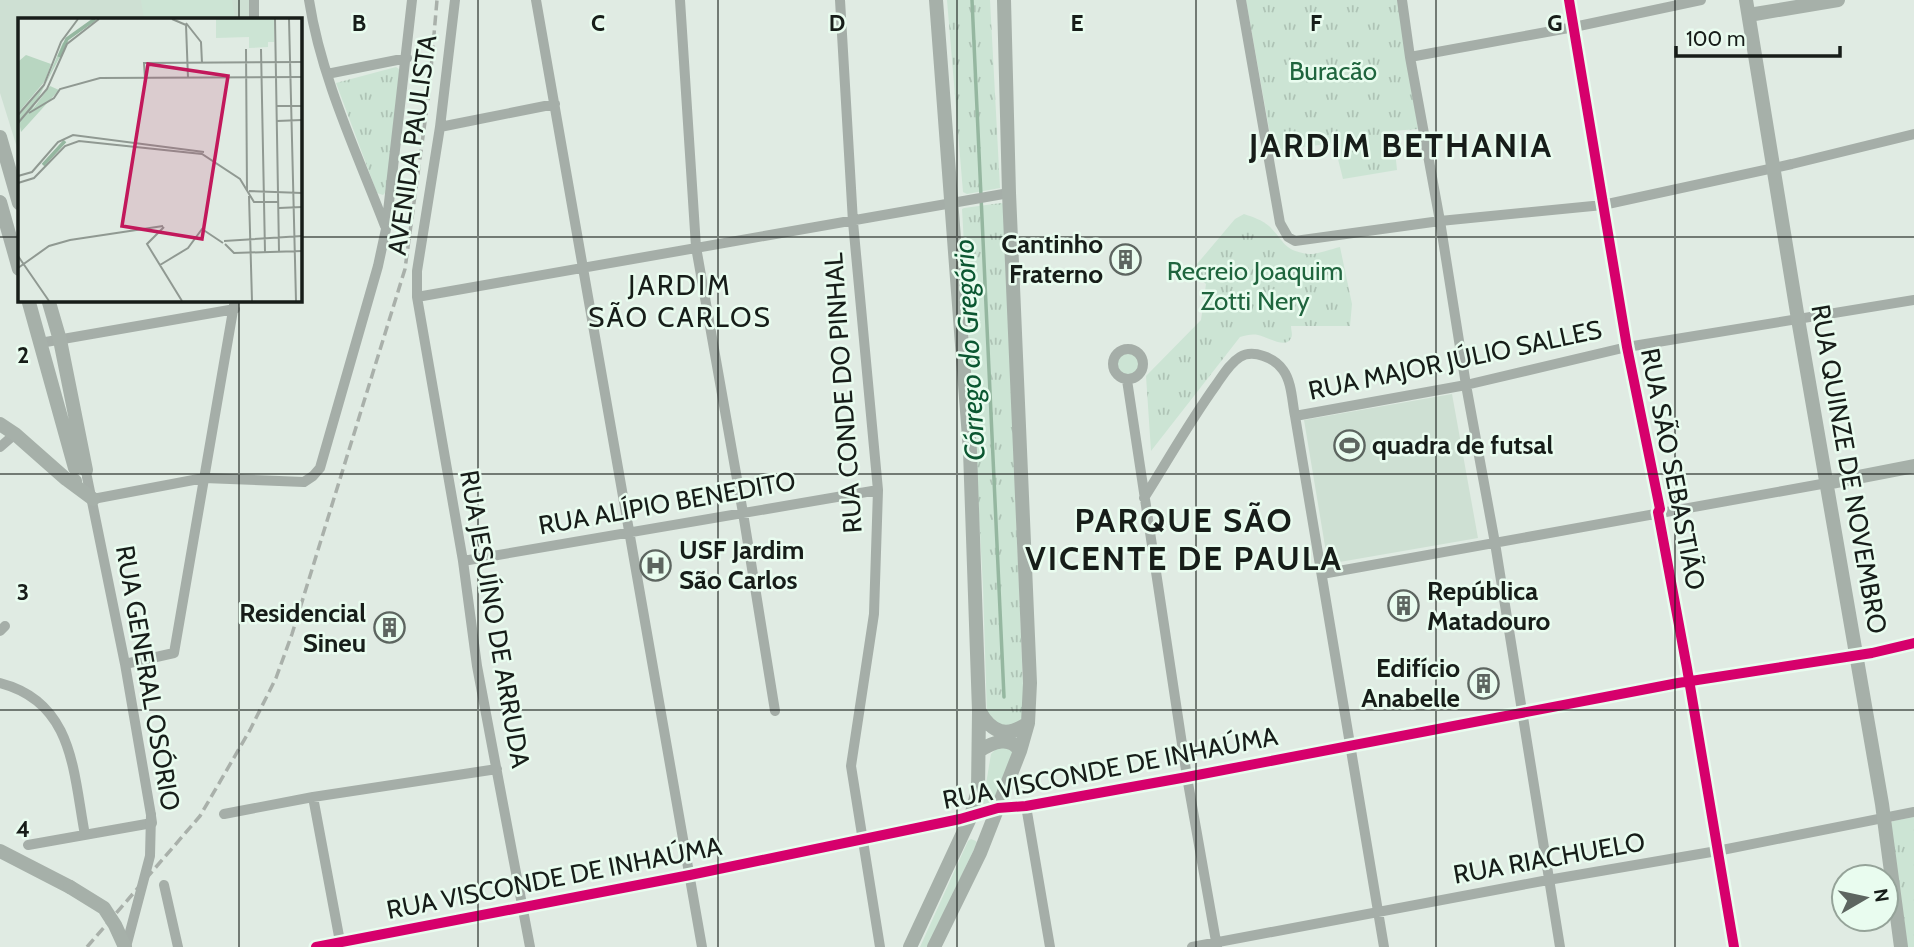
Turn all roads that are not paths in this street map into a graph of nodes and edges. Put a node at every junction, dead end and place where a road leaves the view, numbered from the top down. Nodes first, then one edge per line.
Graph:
1 (254, 0) edge
2 (309, 0) edge
3 (412, 0) edge
4 (455, 0) edge
5 (536, 0) edge
6 (680, 0) edge
7 (840, 0) edge
8 (936, 0) edge
9 (1004, 0) edge
10 (1241, 0) edge
11 (1402, 0) edge
12 (1570, 0) edge
13 (1702, 0) edge
14 (1746, 0) edge
15 (1759, 0) edge
16 (1838, 0) edge
17 (1770, 12) junction
18 (1749, 15) junction
19 (254, 18) edge
20 (1574, 27) junction
21 (1410, 57) junction
22 (407, 58) junction
23 (327, 74) junction
24 (555, 104) junction
25 (440, 127) junction
26 (1914, 134) edge
27 (0, 137) edge
28 (1774, 167) junction
29 (1002, 194) junction
30 (18, 200) edge
31 (0, 202) edge
32 (956, 202) junction
33 (1603, 205) junction
34 (1440, 221) junction
35 (853, 222) junction
36 (386, 229) junction
37 (696, 247) junction
38 (18, 265) edge
39 (584, 268) junction
40 (417, 297) junction
41 (1914, 300) edge
42 (29, 301) edge
43 (49, 301) edge
44 (235, 304) edge
45 (1798, 319) junction
46 (60, 340) junction
47 (40, 343) junction
48 (1627, 347) junction
49 (1127, 380) dead end
50 (1466, 385) junction
51 (1295, 416) junction
52 (0, 424) edge
53 (15, 434) junction
54 (0, 447) edge
55 (1914, 466) edge
56 (77, 474) junction
57 (204, 478) junction
58 (1827, 483) junction
59 (878, 490) junction
60 (1144, 498) junction
61 (93, 499) junction
62 (1658, 512) junction
63 (743, 513) junction
64 (628, 533) junction
65 (1494, 543) junction
66 (463, 561) junction
67 (1322, 575) junction
68 (1914, 643) edge
69 (1857, 655) junction
70 (125, 664) junction
71 (1689, 681) junction
72 (0, 683) edge
73 (775, 711) dead end
74 (979, 711) junction
75 (1521, 712) junction
76 (1028, 723) junction
77 (1350, 746) junction
78 (979, 751) junction
79 (1020, 751) junction
80 (497, 769) junction
81 (1187, 777) junction
82 (313, 797) junction
83 (1026, 806) junction
84 (998, 808) junction
85 (1914, 812) edge
86 (224, 814) dead end
87 (971, 816) junction
88 (151, 817) junction
89 (1884, 818) junction
90 (85, 835) junction
91 (862, 839) junction
92 (28, 845) dead end
93 (1717, 850) junction
94 (0, 851) edge
95 (690, 875) junction
96 (1548, 880) junction
97 (164, 885) dead end
98 (521, 907) junction
99 (1378, 913) junction
100 (341, 945) edge
101 (1216, 945) edge
102 (126, 947) edge
103 (178, 947) edge
104 (316, 947) edge
105 (530, 947) edge
106 (702, 947) edge
107 (880, 947) edge
108 (910, 947) edge
109 (934, 947) edge
110 (1049, 947) edge
111 (1192, 947) edge
112 (1384, 947) edge
113 (1560, 947) edge
114 (1734, 947) edge
115 (1901, 947) edge

1 - 19 street
2 - 23 street
3 - 22 street, AVENIDA PAULISTA
4 - 25 street, AVENIDA PAULISTA
5 - 24 street
6 - 37 street
7 - 35 street, RUA CONDE DO PINHAL
8 - 32 main road
9 - 29 main road
10 - 34 street
11 - 21 street
12 - 20 street, RUA SÃO SEBASTIÃO
13 - 20 street
14 - 18 main road, RUA QUINZE DE NOVEMBRO
15 - 17 main road
16 - 17 main road
17 - 18 main road
18 - 28 main road, RUA QUINZE DE NOVEMBRO
20 - 21 street
20 - 33 street, RUA SÃO SEBASTIÃO
21 - 34 street
22 - 23 street
22 - 36 street, AVENIDA PAULISTA
23 - 36 street
24 - 25 street
24 - 39 street
25 - 40 street, AVENIDA PAULISTA
26 - 28 street
27 - 30 main road
28 - 33 street
28 - 45 main road, RUA QUINZE DE NOVEMBRO
29 - 32 street
29 - 76 main road
31 - 38 main road
32 - 35 street
32 - 74 main road
33 - 34 street
33 - 48 street, RUA SÃO SEBASTIÃO
34 - 50 street
35 - 37 street
35 - 59 street, RUA CONDE DO PINHAL
36 - 57 street, AVENIDA PAULISTA
37 - 39 street
37 - 63 street
39 - 40 street
39 - 64 street
40 - 66 street, RUA JESUÍNO DE ARRUDA
41 - 45 street, RUA MAJOR JÚLIO SALLES
42 - 47 main road
43 - 46 main road
44 - 46 street
44 - 57 street
45 - 48 street, RUA MAJOR JÚLIO SALLES
45 - 58 main road, RUA QUINZE DE NOVEMBRO
46 - 47 street
46 - 56 main road
47 - 56 main road
48 - 50 street, RUA MAJOR JÚLIO SALLES
48 - 62 street, RUA SÃO SEBASTIÃO
49 - 60 street
50 - 51 street, RUA MAJOR JÚLIO SALLES
50 - 65 street
51 - 60 street
51 - 67 street
52 - 53 main road
53 - 54 street
53 - 56 main road
55 - 58 main road
56 - 61 main road
56 - 61 street, RUA GENERAL OSÓRIO
57 - 61 street
57 - 70 street
58 - 62 street
58 - 69 main road, RUA QUINZE DE NOVEMBRO
59 - 63 street, RUA ALÍPIO BENEDITO
59 - 91 street, RUA CONDE DO PINHAL
60 - 81 street
61 - 70 street, RUA GENERAL OSÓRIO
62 - 65 street
62 - 71 street, RUA SÃO SEBASTIÃO
63 - 64 street, RUA ALÍPIO BENEDITO
63 - 73 street
64 - 66 street, RUA ALÍPIO BENEDITO
64 - 95 street
65 - 67 street
65 - 75 street
66 - 80 street, RUA JESUÍNO DE ARRUDA
67 - 77 street
68 - 69 street, RUA VISCONDE DE INHAÚMA
69 - 71 street, RUA VISCONDE DE INHAÚMA
69 - 89 main road, RUA QUINZE DE NOVEMBRO
70 - 88 street, RUA GENERAL OSÓRIO
71 - 75 street, RUA VISCONDE DE INHAÚMA
71 - 93 street, RUA SÃO SEBASTIÃO
72 - 90 street
74 - 76 main road
74 - 78 main road
75 - 77 street, RUA VISCONDE DE INHAÚMA
75 - 96 street
76 - 79 main road
77 - 81 street, RUA VISCONDE DE INHAÚMA
77 - 99 street
78 - 79 main road
78 - 87 main road
79 - 84 main road
80 - 82 street
80 - 98 street, RUA JESUÍNO DE ARRUDA
81 - 83 street, RUA VISCONDE DE INHAÚMA
81 - 101 street
82 - 86 street
82 - 100 street
83 - 84 street, RUA VISCONDE DE INHAÚMA
83 - 110 street
84 - 87 street, RUA VISCONDE DE INHAÚMA
84 - 109 main road
85 - 89 street, RUA RIACHUELO
87 - 91 street, RUA VISCONDE DE INHAÚMA
87 - 108 main road
88 - 90 street
88 - 102 street, RUA GENERAL OSÓRIO, bridge
89 - 93 street, RUA RIACHUELO
89 - 115 main road, RUA QUINZE DE NOVEMBRO
90 - 92 street
91 - 95 street, RUA VISCONDE DE INHAÚMA
91 - 107 street, RUA CONDE DO PINHAL
93 - 96 street, RUA RIACHUELO
93 - 114 street, RUA SÃO SEBASTIÃO
94 - 102 main road, bridge
95 - 98 street, RUA VISCONDE DE INHAÚMA
95 - 106 street
96 - 99 street, RUA RIACHUELO
96 - 113 street
97 - 103 street
98 - 100 street, RUA VISCONDE DE INHAÚMA
98 - 105 street, RUA JESUÍNO DE ARRUDA
99 - 101 street, RUA RIACHUELO
99 - 112 street
100 - 104 street, RUA VISCONDE DE INHAÚMA
101 - 111 street, RUA RIACHUELO

